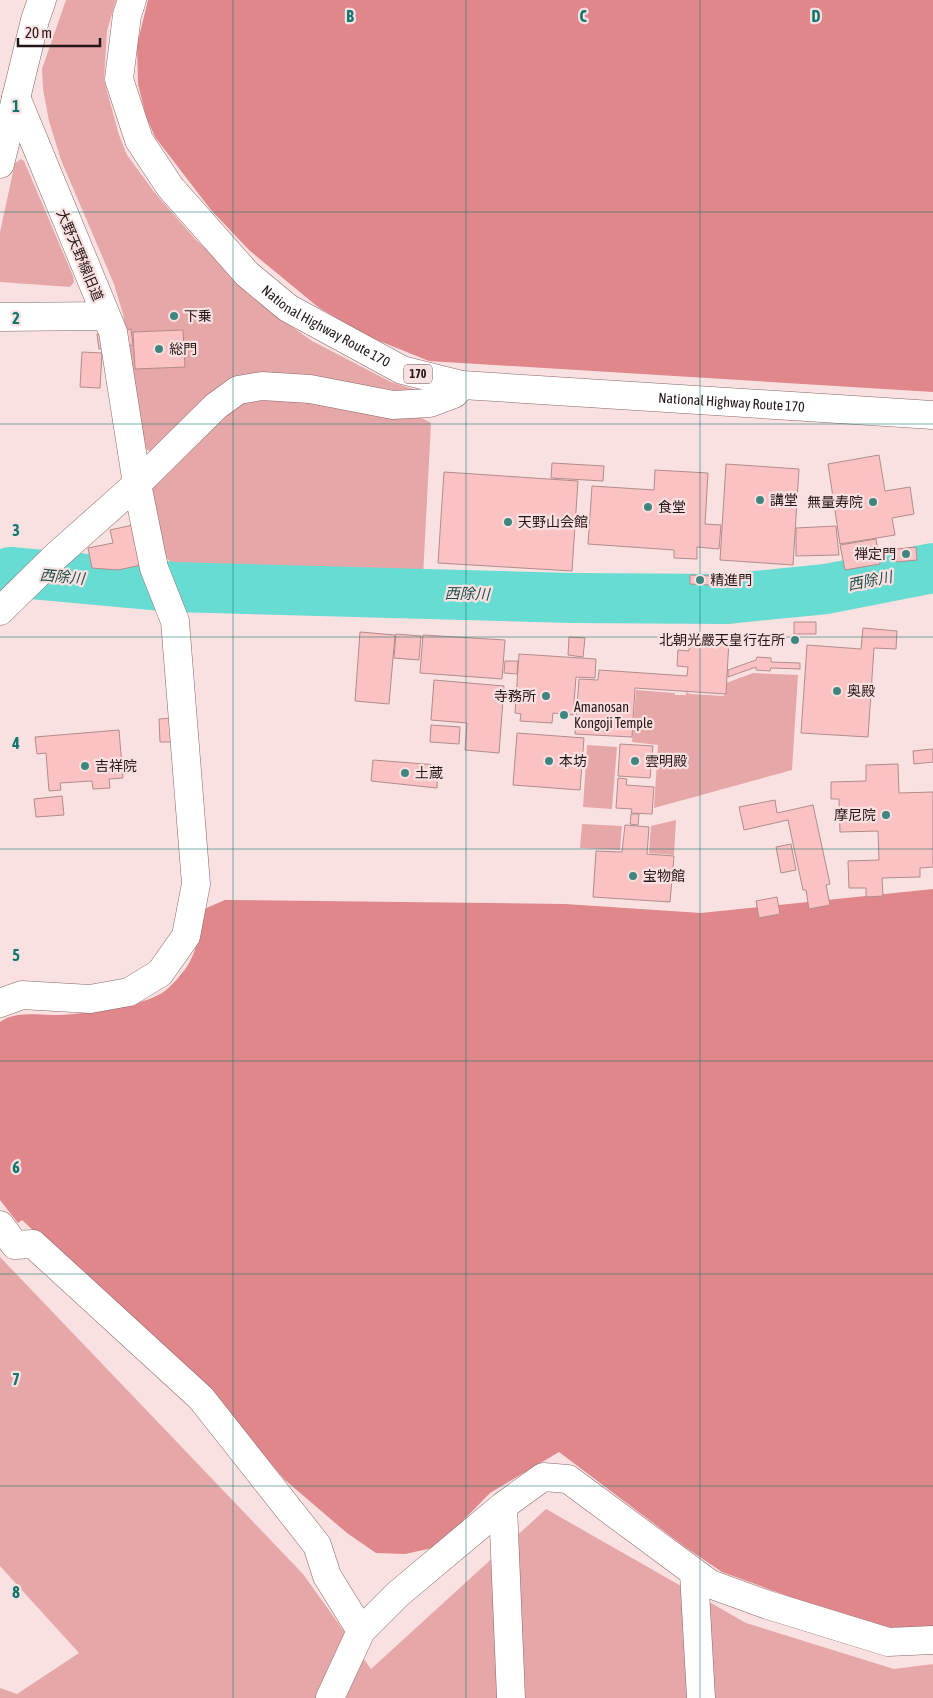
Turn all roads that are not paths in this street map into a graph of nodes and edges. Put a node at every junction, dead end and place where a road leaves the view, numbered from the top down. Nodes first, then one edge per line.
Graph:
1 (42, 0) edge
2 (132, 0) edge
3 (16, 96) junction
4 (0, 164) edge
5 (106, 316) junction
6 (0, 317) edge
7 (462, 385) junction
8 (933, 415) edge
9 (136, 484) junction
10 (0, 611) edge
11 (7, 995) edge
12 (0, 1225) edge
13 (503, 1506) junction
14 (694, 1573) junction
15 (361, 1631) junction
16 (933, 1640) edge
17 (330, 1698) edge
18 (511, 1698) edge
19 (701, 1698) edge

1 - 3 main road
2 - 7 main road, National Highway Route 170 / 170
3 - 4 main road
3 - 5 main road, 大野天野線旧道
5 - 6 main road, 大野天野線旧道
5 - 9 main road
7 - 8 main road, National Highway Route 170 / 170
7 - 9 main road
9 - 10 main road
9 - 11 main road
12 - 15 main road
13 - 14 main road
13 - 15 main road
13 - 18 main road
14 - 16 main road
14 - 19 main road
15 - 17 main road

